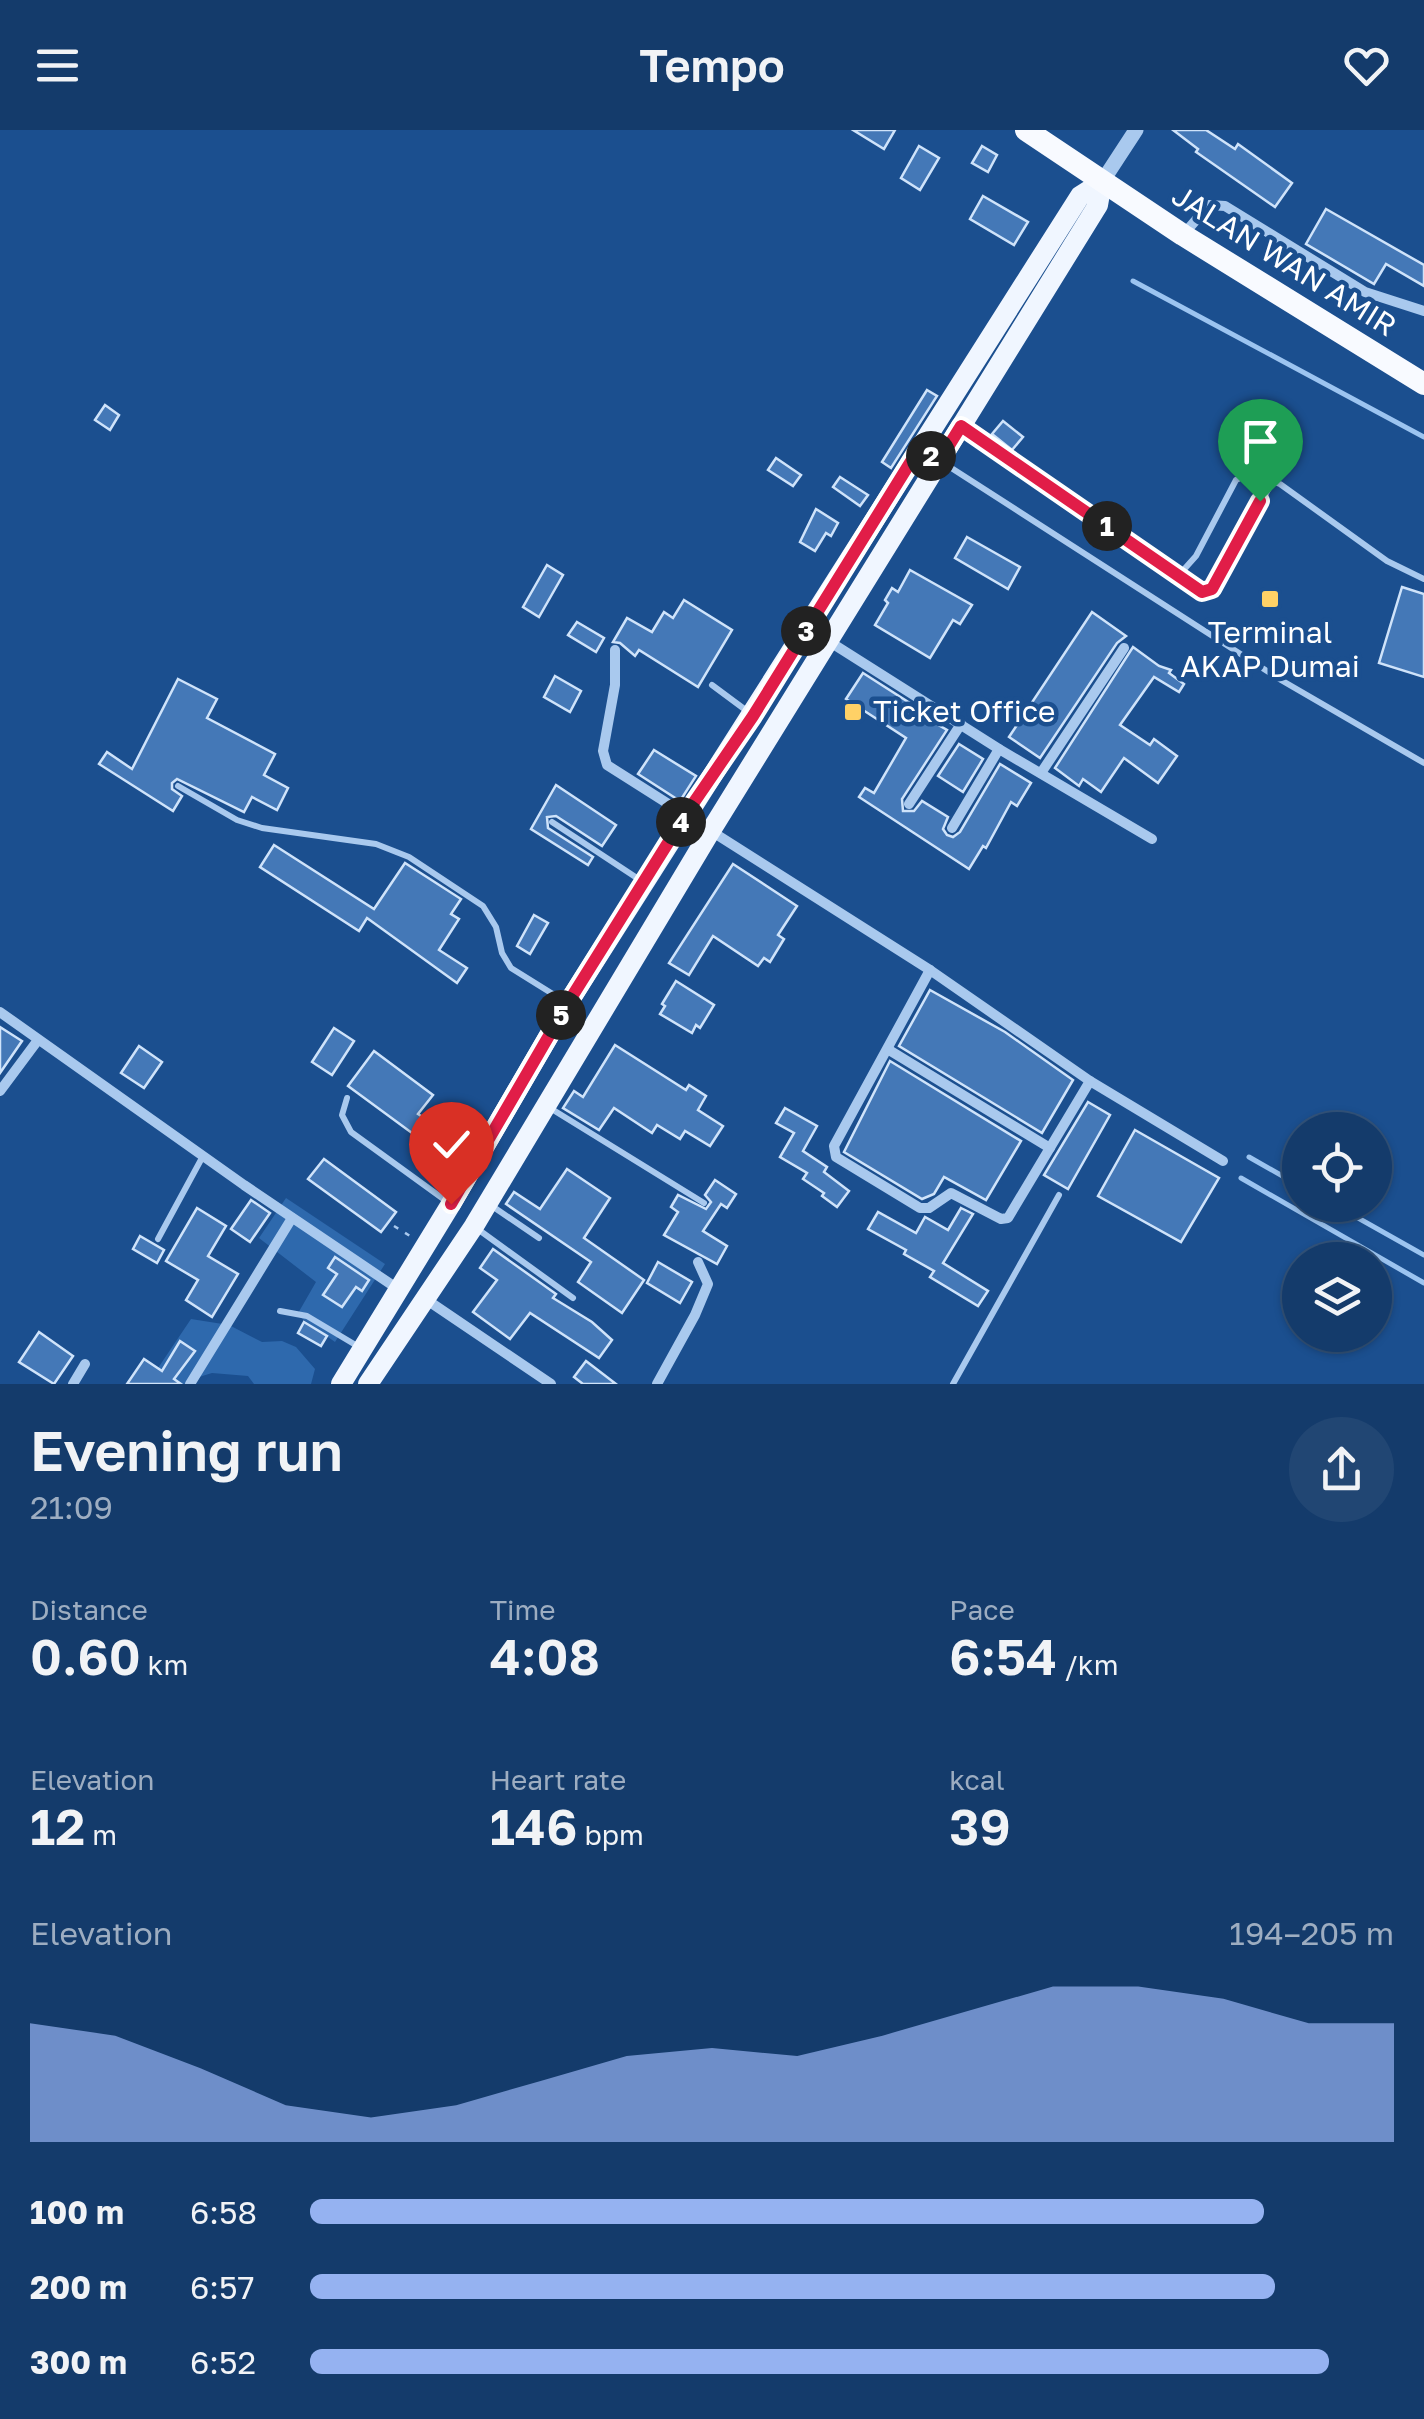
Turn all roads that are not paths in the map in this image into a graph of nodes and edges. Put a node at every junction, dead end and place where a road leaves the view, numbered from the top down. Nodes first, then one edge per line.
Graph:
1 (1026, 130) edge
2 (1136, 130) edge
3 (1108, 185) junction
4 (1183, 235) junction
5 (1424, 311) edge
6 (1424, 384) edge
7 (939, 414) junction
8 (961, 426) junction
9 (918, 450) junction
10 (940, 460) junction
11 (1273, 481) junction
12 (1179, 575) junction
13 (1424, 579) edge
14 (830, 642) junction
15 (1124, 648) dead end
16 (615, 650) dead end
17 (712, 685) dead end
18 (753, 716) junction
19 (961, 724) junction
20 (999, 749) junction
21 (1424, 763) edge
22 (1041, 773) junction
23 (178, 786) dead end
24 (910, 804) dead end
25 (686, 814) junction
26 (552, 822) dead end
27 (952, 828) dead end
28 (710, 832) junction
29 (1152, 839) dead end
30 (645, 883) junction
31 (930, 970) junction
32 (568, 1003) junction
33 (0, 1012) edge
34 (38, 1040) junction
35 (889, 1050) junction
36 (1090, 1081) junction
37 (0, 1091) edge
38 (346, 1098) dead end
39 (545, 1105) junction
40 (1050, 1148) junction
41 (203, 1156) junction
42 (1223, 1161) dead end
43 (1059, 1195) dead end
44 (487, 1203) junction
45 (704, 1203) dead end
46 (451, 1204) junction
47 (292, 1218) junction
48 (474, 1226) junction
49 (539, 1238) dead end
50 (158, 1239) dead end
51 (698, 1262) dead end
52 (398, 1289) junction
53 (424, 1298) junction
54 (573, 1298) dead end
55 (280, 1311) dead end
56 (360, 1348) junction
57 (84, 1364) dead end
58 (344, 1378) edge
59 (73, 1384) edge
60 (190, 1384) edge
61 (367, 1384) edge
62 (551, 1384) edge
63 (658, 1384) edge
64 (953, 1384) edge

1 - 3 highway, JALAN WAN AMIR
2 - 3 street
3 - 4 highway, JALAN WAN AMIR
3 - 7 main road
3 - 8 main road
4 - 5 street
4 - 6 highway, JALAN WAN AMIR
7 - 8 main road
7 - 9 main road
8 - 10 main road
8 - 12 lane
9 - 10 main road
9 - 18 main road
10 - 14 main road
10 - 21 lane
11 - 12 lane
11 - 12 lane
11 - 13 lane
14 - 19 street
14 - 28 main road
15 - 22 street
16 - 25 street
17 - 18 lane
18 - 25 main road
19 - 20 street
19 - 24 street
20 - 22 street
20 - 27 street
22 - 29 street
23 - 32 lane
25 - 28 street
25 - 30 main road
26 - 30 lane
28 - 31 street
28 - 39 main road
30 - 32 main road
31 - 35 street
31 - 36 street
32 - 46 main road
33 - 34 street
34 - 37 street
34 - 41 street
35 - 40 street
35 - 40 street
36 - 40 street
36 - 42 street
38 - 46 lane
39 - 44 main road
39 - 45 lane
41 - 47 street
41 - 50 lane
43 - 64 lane
44 - 48 main road
44 - 49 lane
46 - 52 main road
47 - 52 street
47 - 60 street
48 - 53 main road
48 - 54 lane
51 - 63 street
52 - 56 main road
53 - 61 main road
53 - 62 street
55 - 56 lane
56 - 58 main road
57 - 59 street
58 - 61 main road

